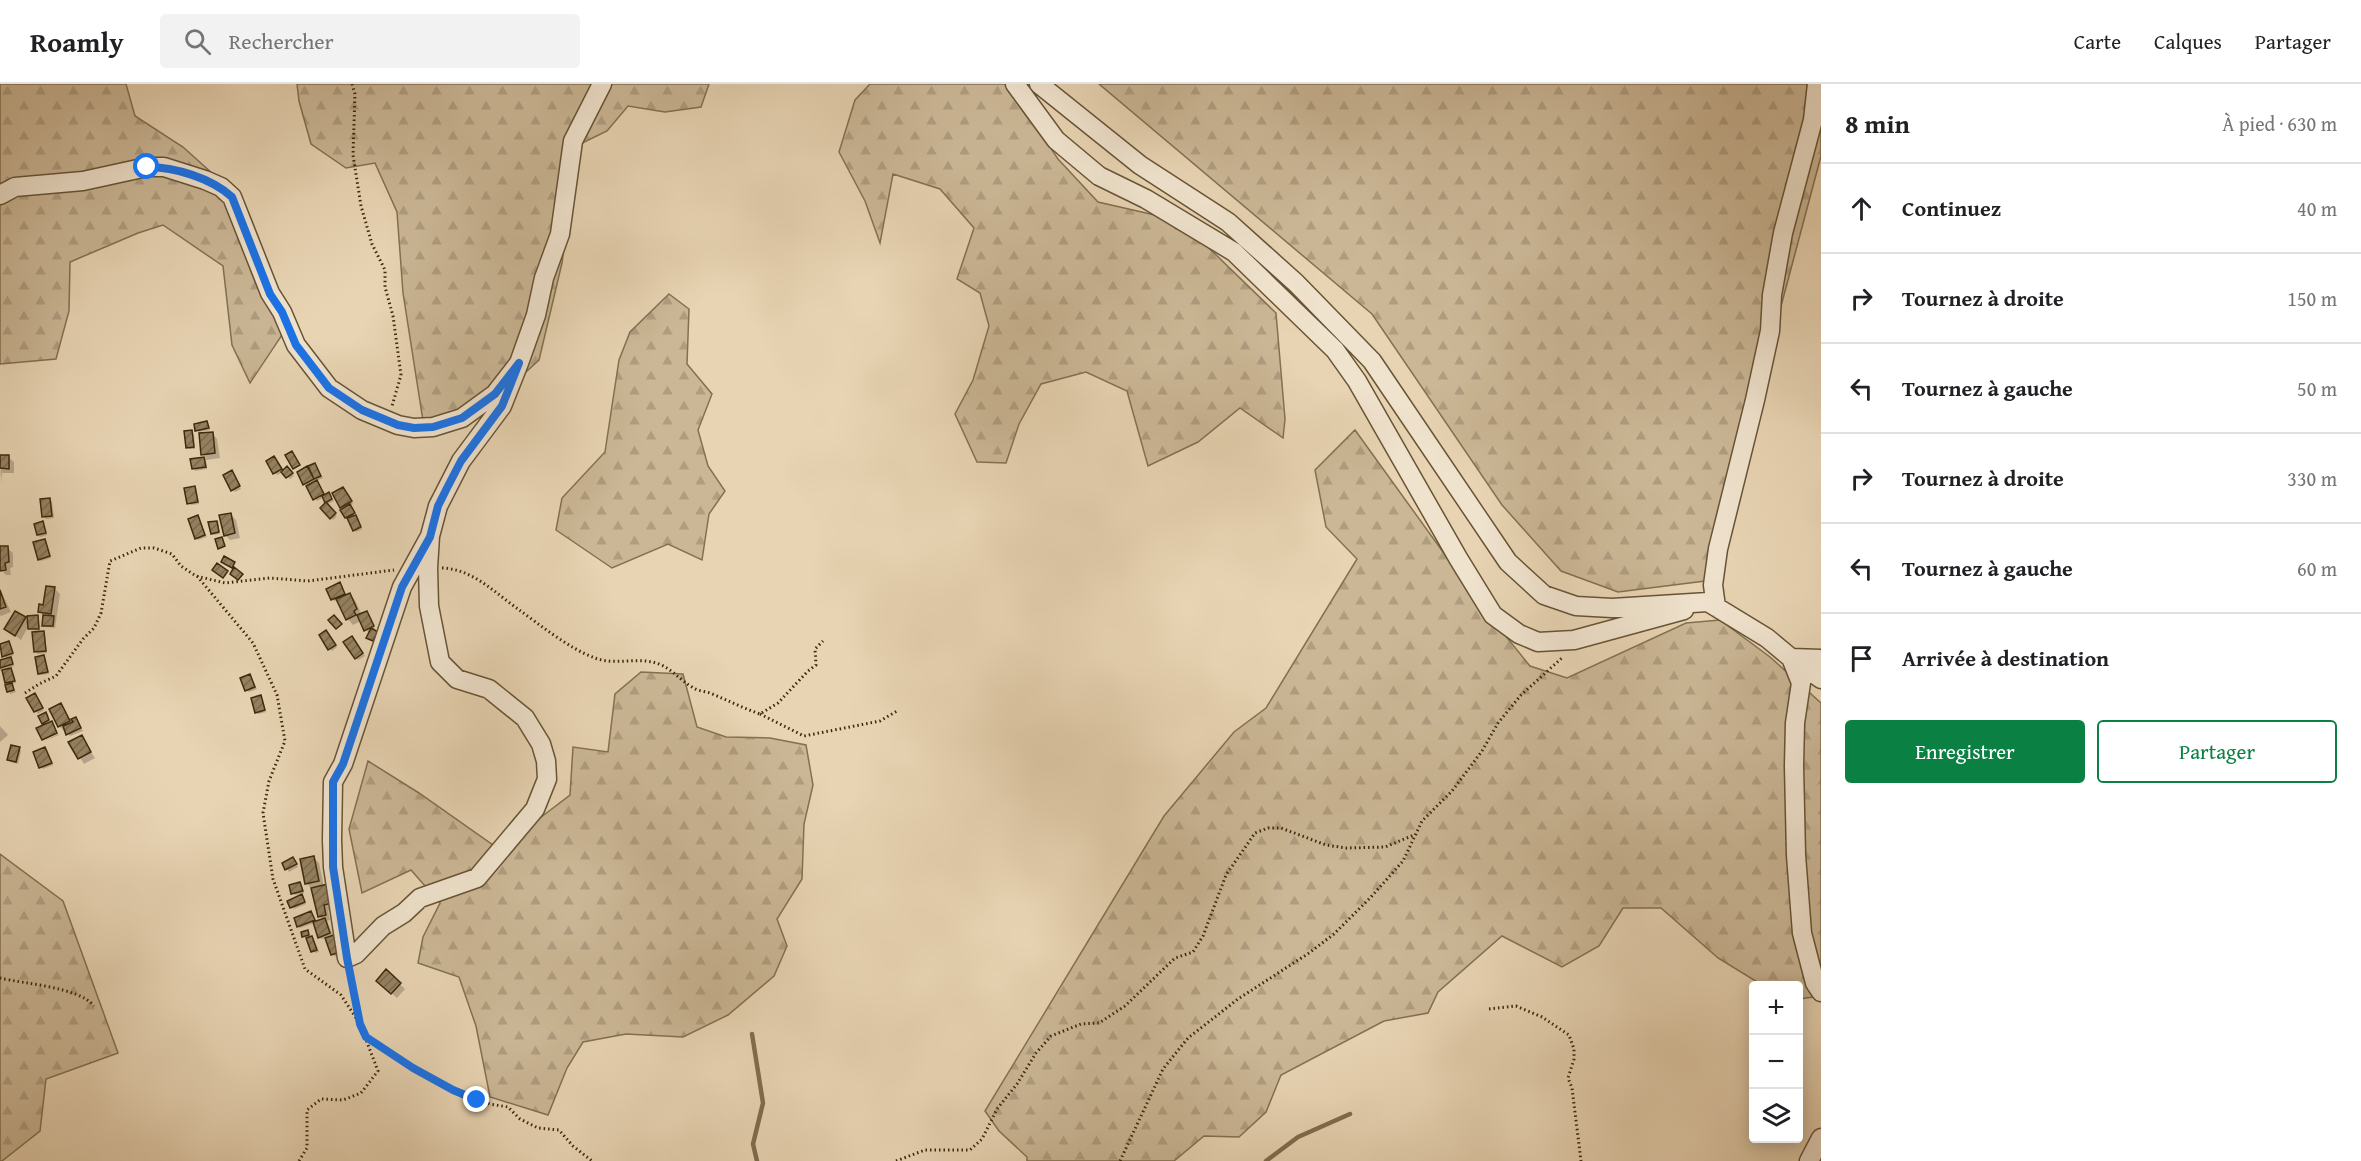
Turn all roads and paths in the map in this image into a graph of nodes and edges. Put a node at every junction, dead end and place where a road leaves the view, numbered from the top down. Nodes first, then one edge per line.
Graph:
1 (347, 84) edge
2 (602, 84) edge
3 (1015, 84) edge
4 (1039, 84) edge
5 (1817, 84) edge
6 (352, 86) edge
7 (0, 195) edge
8 (519, 363) junction
9 (390, 422) junction
10 (430, 537) junction
11 (196, 576) dead end
12 (1712, 605) junction
13 (1564, 657) dead end
14 (1791, 658) junction
15 (1821, 658) edge
16 (1821, 679) edge
17 (897, 711) dead end
18 (760, 714) dead end
19 (1416, 834) junction
20 (347, 958) junction
21 (0, 978) edge
22 (1818, 988) edge
23 (1821, 1001) edge
24 (94, 1006) dead end
25 (1489, 1009) dead end
26 (360, 1024) junction
27 (366, 1037) junction
28 (1821, 1138) edge
29 (299, 1161) edge
30 (592, 1161) edge
31 (897, 1161) edge
32 (1120, 1161) edge
33 (1581, 1161) edge
34 (1809, 1161) edge

1 - 6 path
2 - 8 street
3 - 12 street
4 - 12 street
5 - 12 street
6 - 9 path
7 - 9 street
8 - 9 street
8 - 10 street
10 - 20 street
10 - 20 street
11 - 26 path
12 - 14 street
13 - 19 path
14 - 15 street
14 - 16 street
14 - 22 street
17 - 18 path
19 - 31 path
19 - 32 path
20 - 26 path
21 - 24 path
22 - 23 street
25 - 33 path
26 - 27 path
27 - 29 path
27 - 30 path
28 - 34 street

